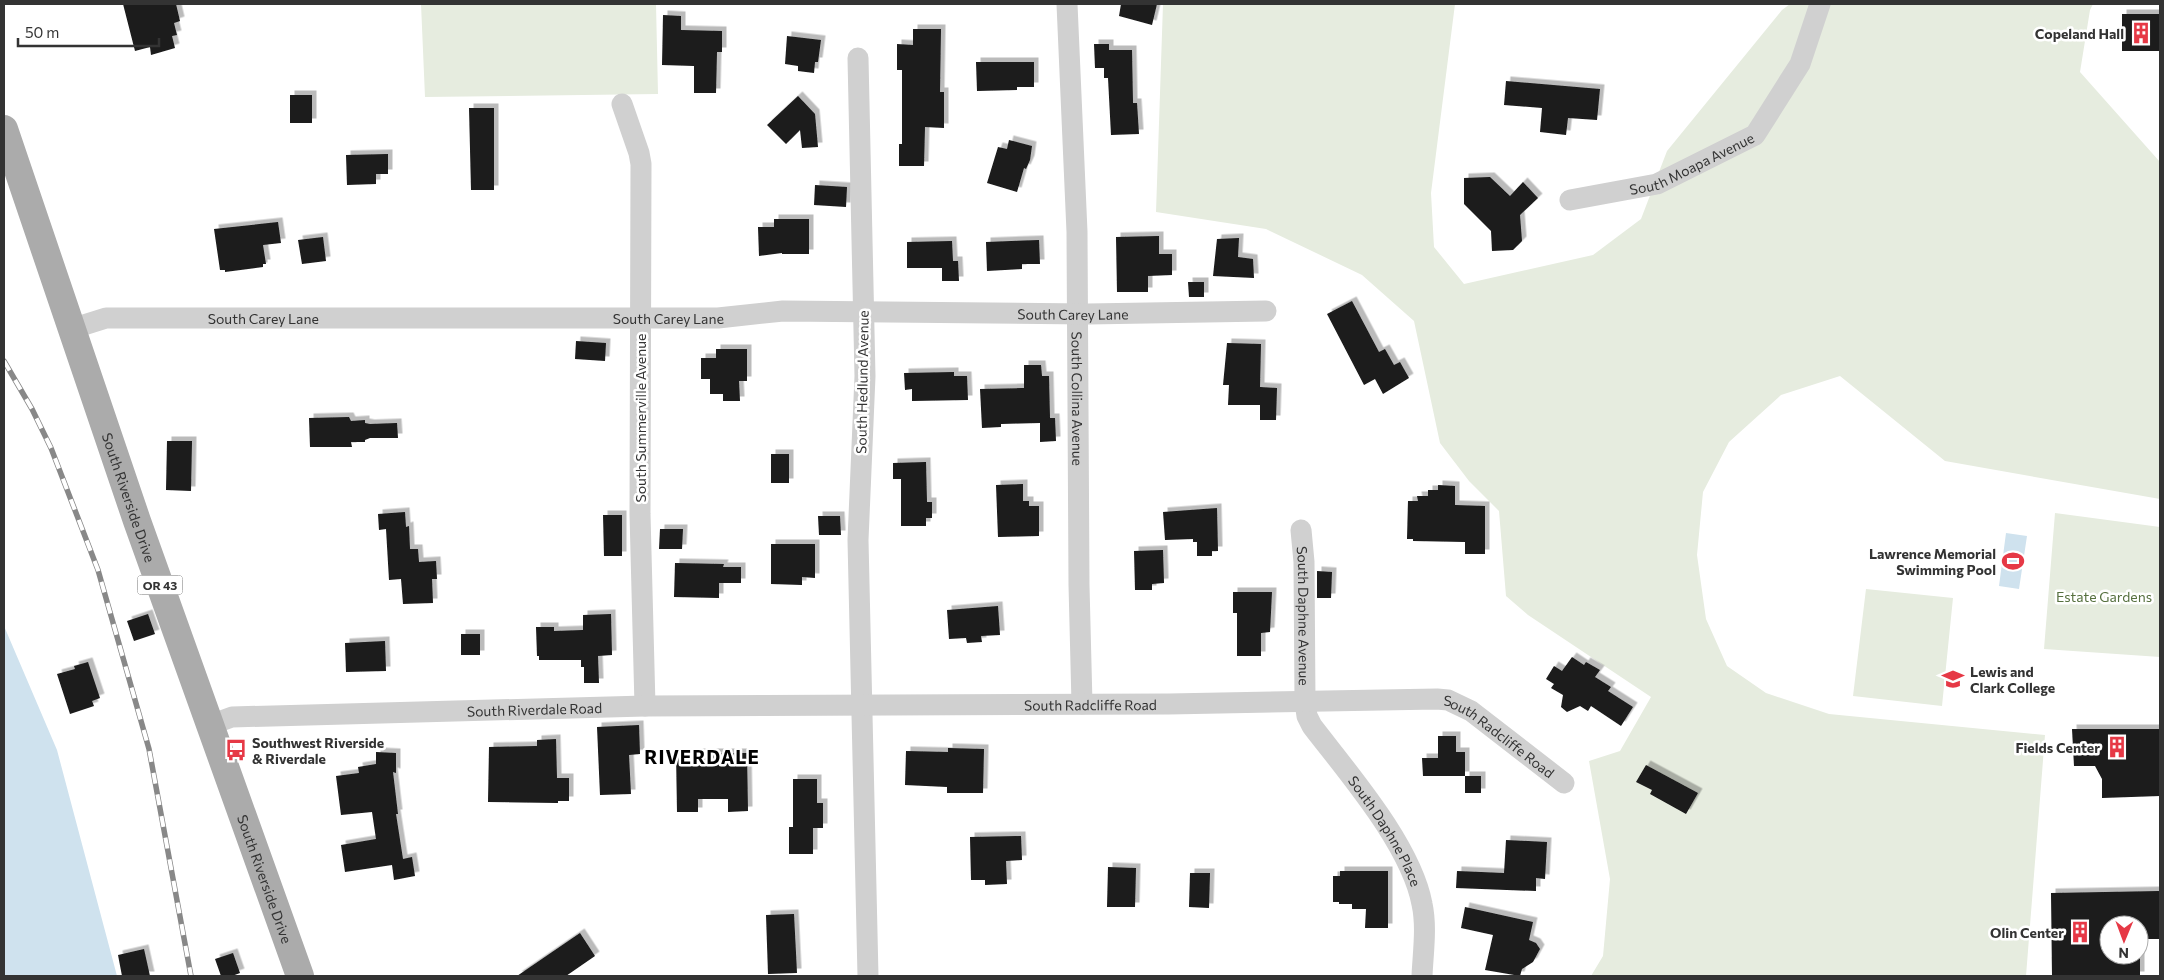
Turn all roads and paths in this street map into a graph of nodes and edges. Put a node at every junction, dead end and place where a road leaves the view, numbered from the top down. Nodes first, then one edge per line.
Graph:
1 (1067, 4) edge
2 (1820, 4) edge
3 (858, 58) dead end
4 (622, 104) dead end
5 (4, 129) edge
6 (1570, 200) dead end
7 (1266, 311) dead end
8 (864, 312) junction
9 (1077, 314) junction
10 (640, 317) junction
11 (71, 329) junction
12 (1301, 530) dead end
13 (1305, 702) junction
14 (1082, 704) junction
15 (862, 705) junction
16 (645, 706) junction
17 (210, 725) junction
18 (1564, 783) dead end
19 (300, 976) edge
20 (868, 976) edge
21 (1422, 976) edge

1 - 9 street, South Collina Avenue
2 - 6 street, South Moapa Avenue
3 - 8 street, South Hedlund Avenue
4 - 10 street, South Summerville Avenue
5 - 11 main road, South Riverside Drive / OR 43
7 - 9 street, South Carey Lane
8 - 9 street, South Carey Lane
8 - 10 street, South Carey Lane
8 - 15 street, South Hedlund Avenue
9 - 14 street, South Collina Avenue
10 - 11 street, South Carey Lane
10 - 16 street, South Summerville Avenue
11 - 17 main road, South Riverside Drive / OR 43
12 - 13 street, South Daphne Avenue
13 - 14 street, South Radcliffe Road
13 - 18 street, South Radcliffe Road
13 - 21 street, South Daphne Place
14 - 15 street, South Radcliffe Road
15 - 16 street, South Riverdale Road
15 - 20 street
16 - 17 street, South Riverdale Road
17 - 19 main road, South Riverside Drive / OR 43

